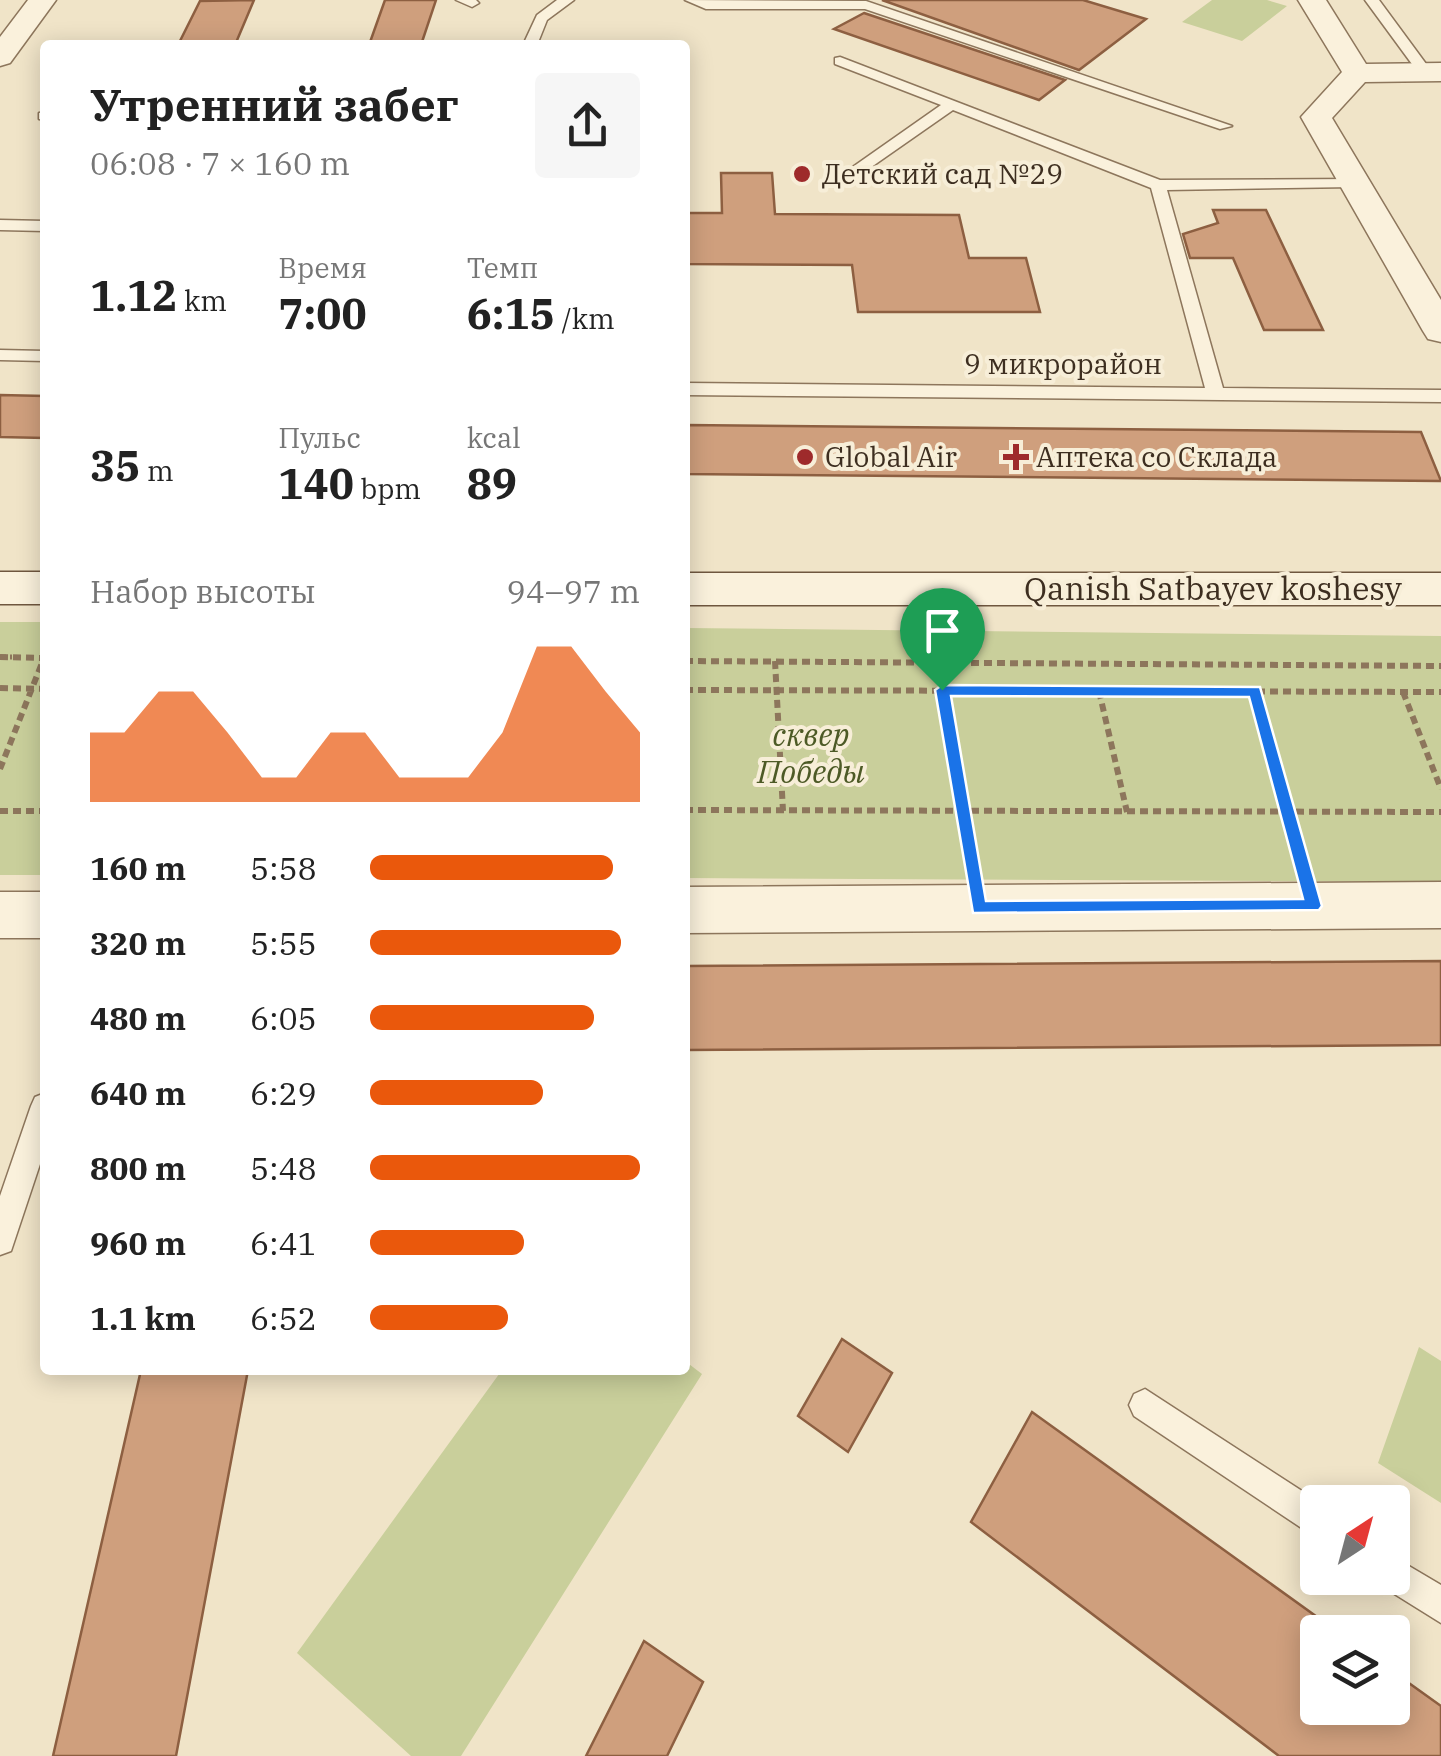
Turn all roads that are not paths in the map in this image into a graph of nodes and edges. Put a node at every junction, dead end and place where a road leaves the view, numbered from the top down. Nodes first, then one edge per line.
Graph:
1 (42, 0) edge
2 (567, 0) edge
3 (692, 0) edge
4 (1312, 0) edge
5 (1372, 0) edge
6 (9, 29) edge
7 (531, 40) edge
8 (0, 57) edge
9 (840, 61) dead end
10 (1433, 72) edge
11 (1357, 73) junction
12 (954, 104) junction
13 (1225, 126) dead end
14 (852, 174) dead end
15 (1354, 182) junction
16 (1158, 184) junction
17 (0, 225) edge
18 (40, 226) edge
19 (1441, 331) edge
20 (0, 355) edge
21 (40, 356) edge
22 (690, 389) edge
23 (1215, 392) junction
24 (1441, 396) edge
25 (0, 588) edge
26 (40, 588) edge
27 (690, 589) edge
28 (1441, 589) edge
29 (1441, 905) edge
30 (690, 910) edge
31 (0, 915) edge
32 (40, 915) edge
33 (40, 1121) edge
34 (0, 1240) edge
35 (1145, 1405) dead end
36 (1300, 1510) edge
37 (1410, 1586) edge
38 (1441, 1606) edge

1 - 6 street
2 - 7 lane
3 - 13 lane
4 - 11 street
5 - 10 lane
6 - 8 street
9 - 12 lane
10 - 11 street
11 - 15 street
12 - 14 lane
12 - 16 lane
15 - 16 lane
15 - 19 street
16 - 23 lane
17 - 18 lane
20 - 21 lane
22 - 23 lane, 9 микрорайон
23 - 24 lane, 9 микрорайон
25 - 26 street
27 - 28 street, Qanish Satbayev koshesy
29 - 30 street
31 - 32 street
33 - 34 lane
35 - 36 lane
37 - 38 lane

